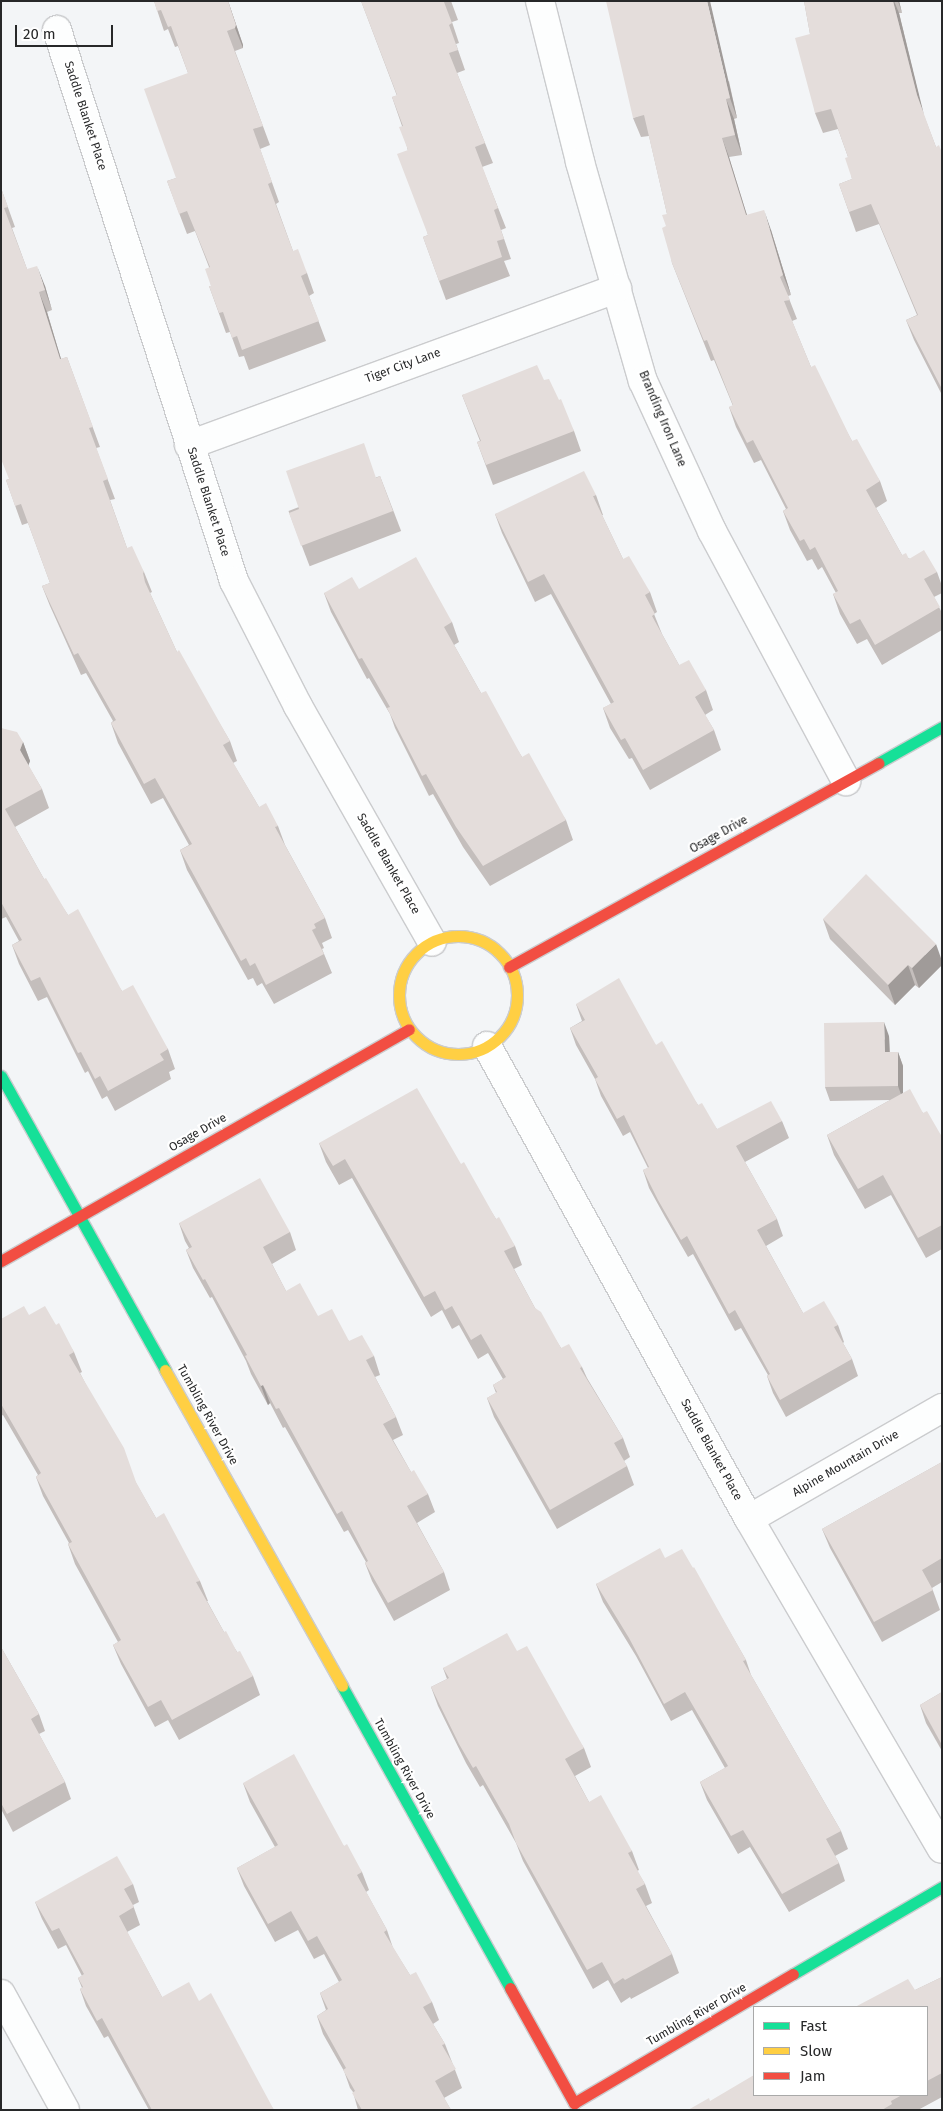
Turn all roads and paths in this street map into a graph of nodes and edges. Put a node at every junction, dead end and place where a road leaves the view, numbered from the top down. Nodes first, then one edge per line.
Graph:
1 (540, 1) edge
2 (56, 30) dead end
3 (617, 288) junction
4 (189, 445) junction
5 (942, 728) edge
6 (846, 780) junction
7 (432, 942) junction
8 (509, 967) junction
9 (409, 1029) junction
10 (487, 1046) junction
11 (1, 1076) edge
12 (80, 1216) junction
13 (1, 1261) edge
14 (942, 1408) edge
15 (749, 1519) junction
16 (942, 1849) edge
17 (942, 1887) edge
18 (1, 1994) edge
19 (65, 2110) edge

1 - 3 street, Branding Iron Lane
2 - 4 street, Saddle Blanket Place
3 - 4 street, Tiger City Lane
3 - 6 street, Branding Iron Lane
4 - 7 street, Saddle Blanket Place
5 - 6 street, Osage Drive
6 - 8 street, Osage Drive
7 - 8 street
7 - 9 street
8 - 10 street
9 - 10 street
9 - 12 street, Osage Drive
10 - 15 street, Saddle Blanket Place
11 - 12 street, Tumbling River Drive
12 - 13 street, Osage Drive
12 - 17 street, Tumbling River Drive
14 - 15 street, Alpine Mountain Drive
15 - 16 street, Saddle Blanket Place
18 - 19 street

